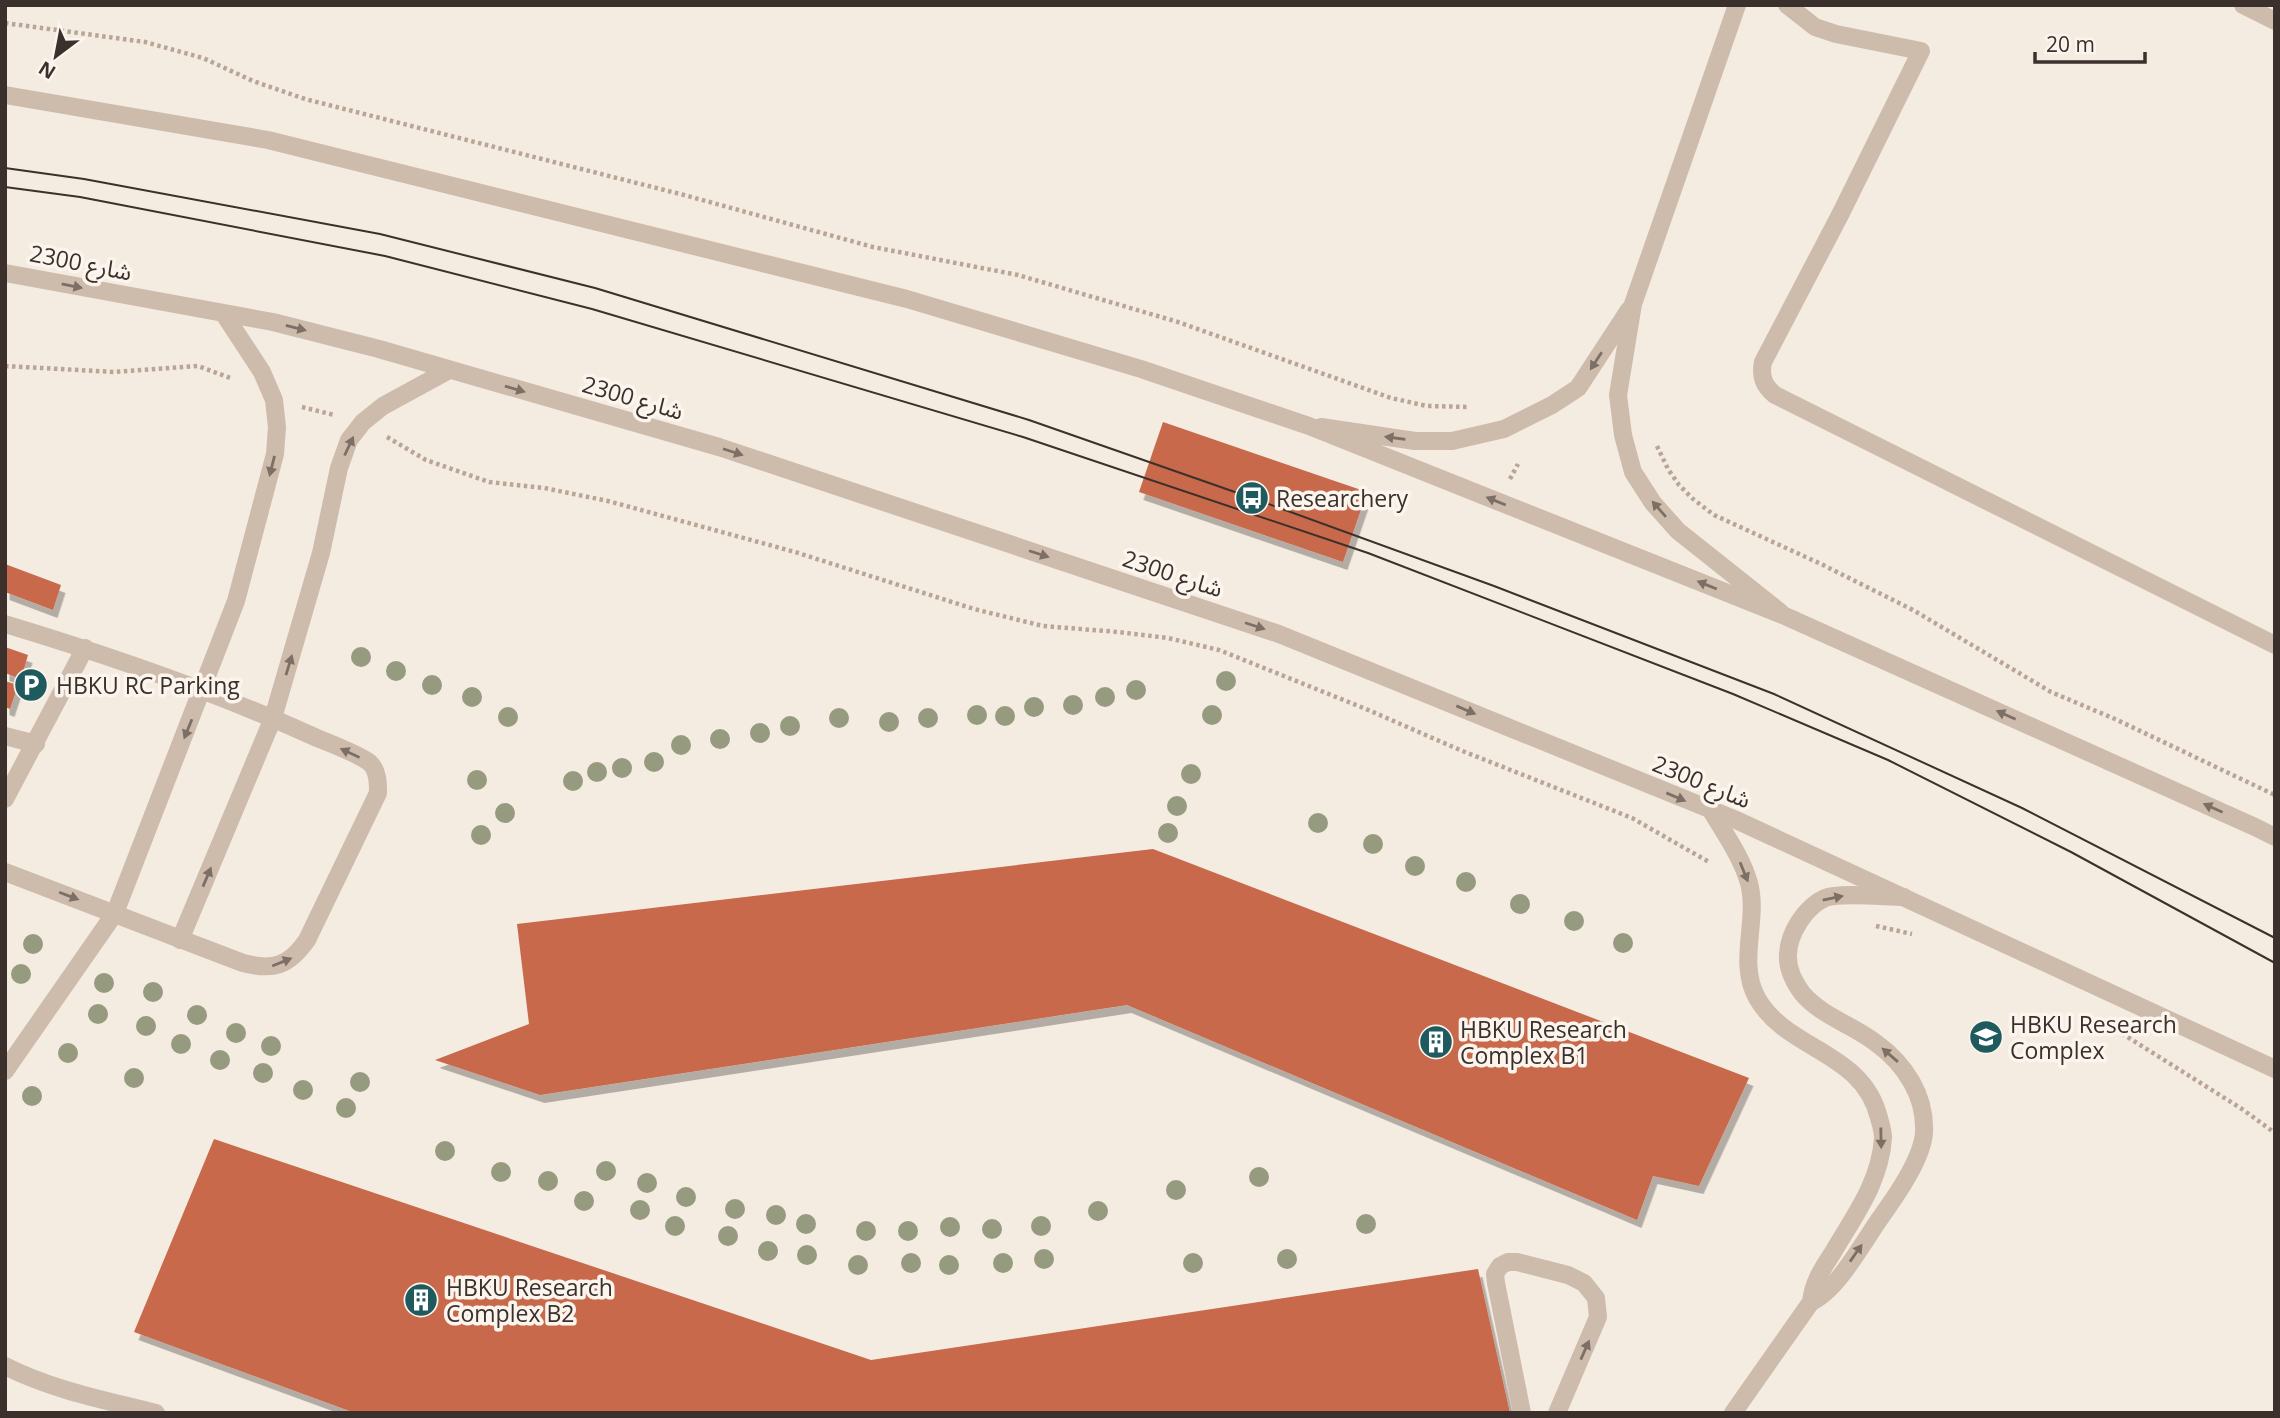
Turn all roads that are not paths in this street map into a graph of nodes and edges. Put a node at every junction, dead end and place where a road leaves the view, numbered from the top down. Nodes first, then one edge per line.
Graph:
1 (1737, 5) edge
2 (1787, 5) edge
3 (2243, 5) edge
4 (2275, 21) edge
5 (5, 95) edge
6 (5, 273) edge
7 (1633, 304) junction
8 (224, 314) junction
9 (449, 370) junction
10 (1309, 426) junction
11 (1785, 616) junction
12 (5, 624) edge
13 (2275, 645) edge
14 (85, 648) junction
15 (203, 691) junction
16 (273, 718) junction
17 (5, 736) edge
18 (36, 744) junction
19 (5, 799) edge
20 (1712, 812) junction
21 (2275, 837) edge
22 (5, 872) edge
23 (1907, 897) junction
24 (115, 913) junction
25 (180, 940) junction
26 (2275, 1069) edge
27 (5, 1071) edge
28 (1811, 1302) junction
29 (5, 1366) edge
30 (156, 1413) edge
31 (1522, 1413) edge
32 (1557, 1413) edge
33 (1733, 1413) edge

1 - 7 street
2 - 13 street
3 - 4 street
5 - 10 street
6 -> 8 street, شارع 2300
7 -> 10 street
11 -> 7 street
8 -> 9 street, شارع 2300
8 -> 15 street
16 -> 9 street
9 -> 20 street, شارع 2300
11 -> 10 street
21 -> 11 street
12 - 14 street
14 - 15 street
14 - 18 street
15 - 16 street
15 -> 24 street
25 -> 16 street
25 -> 16 street
17 - 18 street
18 - 19 street
20 - 23 street, شارع 2300
20 -> 28 street
22 -> 24 street
23 - 26 street, شارع 2300
28 -> 23 street
24 - 25 street
24 - 27 street
28 - 33 street
29 - 30 street
32 -> 31 street

